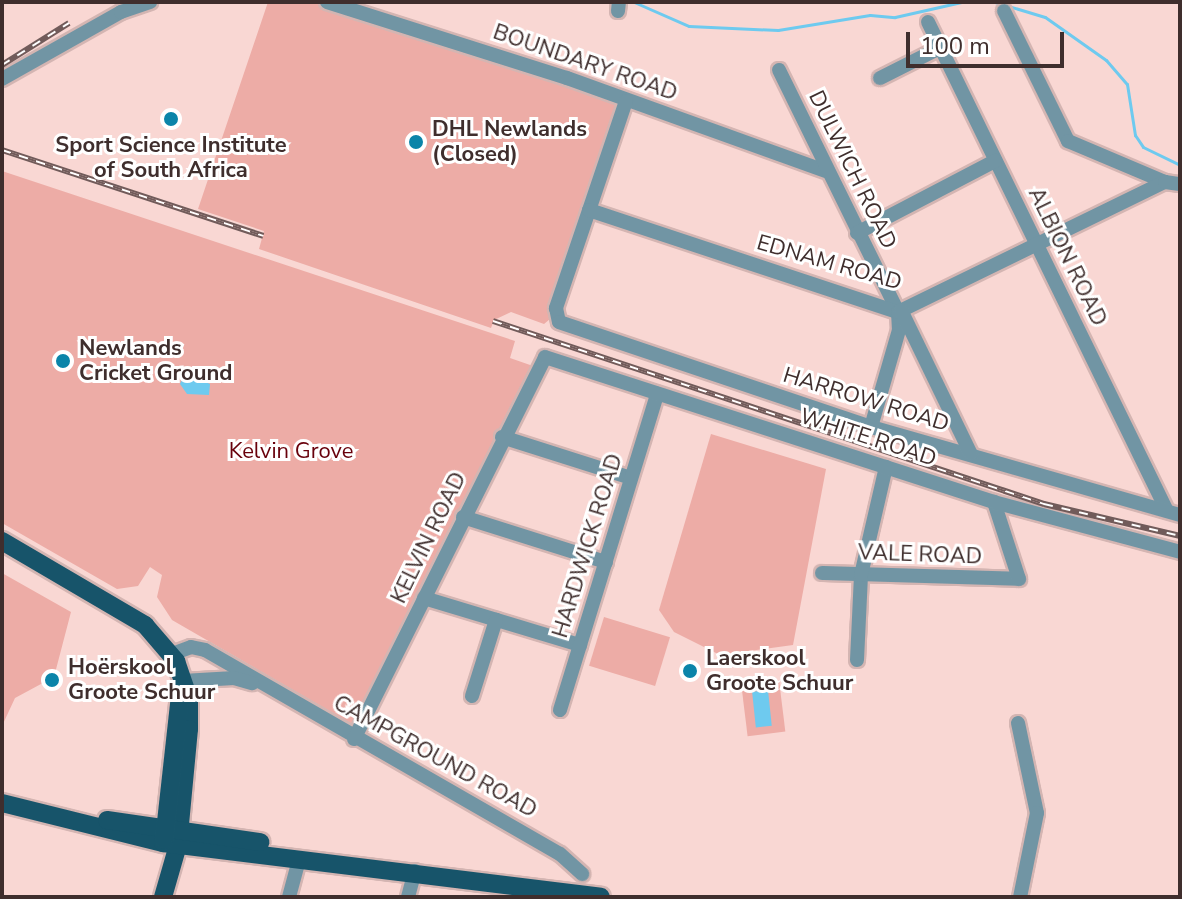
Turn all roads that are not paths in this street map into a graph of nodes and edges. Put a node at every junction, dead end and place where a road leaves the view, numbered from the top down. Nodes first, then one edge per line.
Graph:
1 (150, 2) edge
2 (327, 2) edge
3 (1004, 11) dead end
4 (928, 22) dead end
5 (940, 48) junction
6 (779, 70) dead end
7 (880, 78) dead end
8 (2, 79) edge
9 (626, 101) junction
10 (995, 161) junction
11 (826, 171) junction
12 (1172, 183) edge
13 (589, 210) junction
14 (857, 233) junction
15 (1036, 243) junction
16 (899, 311) junction
17 (545, 357) joint
18 (657, 394) junction
19 (871, 427) junction
20 (502, 437) junction
21 (971, 454) junction
22 (886, 467) junction
23 (631, 478) junction
24 (994, 502) junction
25 (1173, 513) edge
26 (463, 517) junction
27 (2, 541) edge
28 (1180, 552) edge
29 (606, 562) junction
30 (822, 573) dead end
31 (861, 575) junction
32 (424, 598) junction
33 (496, 620) junction
34 (580, 645) junction
35 (172, 654) junction
36 (857, 660) dead end
37 (183, 683) junction
38 (260, 686) junction
39 (472, 696) dead end
40 (560, 710) dead end
41 (1018, 723) dead end
42 (354, 739) junction
43 (2, 802) edge
44 (171, 837) junction
45 (299, 859) junction
46 (393, 868) junction
47 (415, 871) junction
48 (582, 874) dead end
49 (527, 892) edge
50 (155, 897) edge
51 (163, 897) edge
52 (289, 897) edge
53 (408, 897) edge
54 (601, 897) edge
55 (1020, 897) edge

1 - 8 street
2 - 9 street, BOUNDARY ROAD
3 - 12 street
4 - 5 street, ALBION ROAD
5 - 7 street
5 - 10 street, ALBION ROAD
6 - 11 street, DULWICH ROAD
9 - 11 street, BOUNDARY ROAD
9 - 13 street
10 - 14 street
10 - 15 street, ALBION ROAD
11 - 14 street, DULWICH ROAD
12 - 15 street, EDNAM ROAD
13 - 16 street, EDNAM ROAD
13 - 19 street, HARROW ROAD
14 - 16 street, DULWICH ROAD
15 - 16 street, EDNAM ROAD
15 - 25 street, ALBION ROAD
16 - 19 street
16 - 21 street, DULWICH ROAD
17 - 18 street, WHITE ROAD
17 - 20 street, KELVIN ROAD
18 - 22 street, WHITE ROAD
18 - 23 street, HARDWICK ROAD
19 - 21 street, HARROW ROAD
20 - 23 street
20 - 26 street, KELVIN ROAD
21 - 25 street, HARROW ROAD
22 - 24 street, WHITE ROAD
22 - 31 street
23 - 29 street, HARDWICK ROAD
24 - 28 street, WHITE ROAD
24 - 31 street, VALE ROAD
26 - 29 street
26 - 32 street, KELVIN ROAD
27 - 35 main road
29 - 34 street, HARDWICK ROAD
30 - 31 street, VALE ROAD
31 - 36 street
32 - 33 street
32 - 42 street, KELVIN ROAD
33 - 34 street
33 - 39 street
34 - 40 street, HARDWICK ROAD
35 - 37 main road
35 - 38 street, CAMPGROUND ROAD
37 - 38 street, CAMPGROUND ROAD
37 - 44 main road
38 - 42 street, CAMPGROUND ROAD
41 - 55 street
42 - 48 street, CAMPGROUND ROAD
43 - 44 main road
44 - 45 main road
44 - 46 main road
44 - 50 main road
44 - 51 main road
45 - 46 main road
45 - 52 street
46 - 47 main road
47 - 49 main road
47 - 53 street
49 - 54 main road

